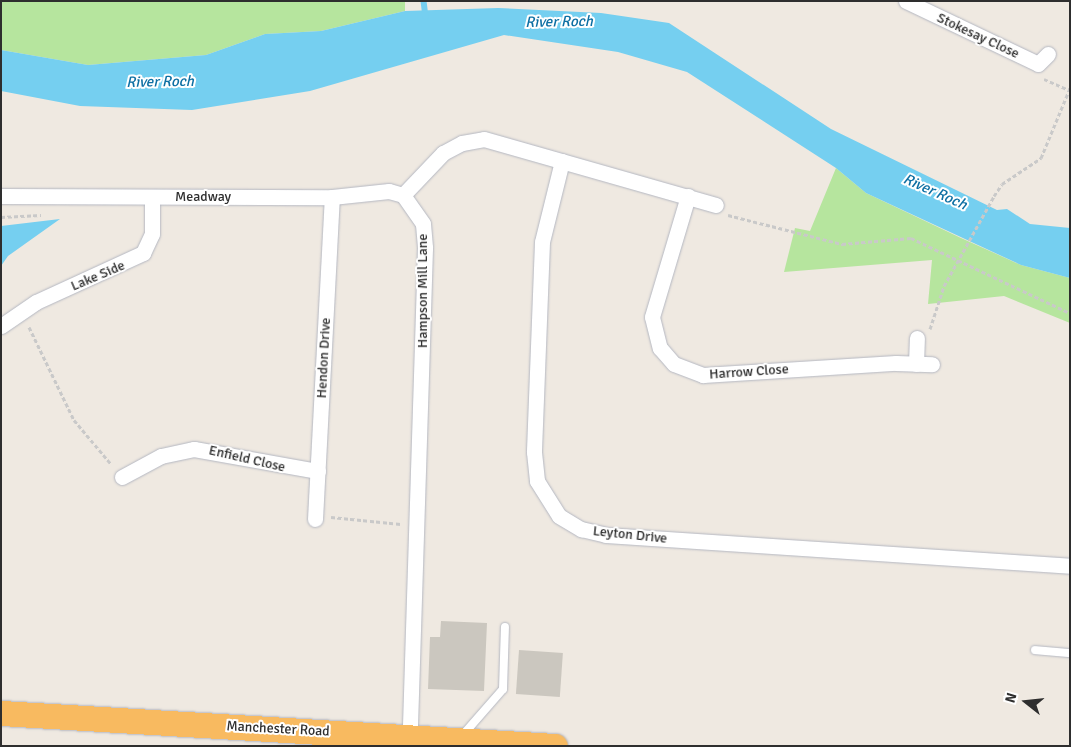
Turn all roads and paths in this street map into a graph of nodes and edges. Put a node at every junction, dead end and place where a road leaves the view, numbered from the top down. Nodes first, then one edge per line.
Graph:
1 (906, 1) edge
2 (1043, 59) joint
3 (1069, 89) edge
4 (562, 161) junction
5 (403, 195) junction
6 (1, 196) edge
7 (688, 196) junction
8 (152, 197) junction
9 (332, 197) junction
10 (716, 205) joint
11 (960, 259) junction
12 (20, 311) junction
13 (1070, 313) edge
14 (1, 326) edge
15 (917, 338) joint
16 (916, 364) junction
17 (932, 364) dead end
18 (318, 471) junction
19 (122, 477) joint
20 (315, 518) joint
21 (417, 526) junction
22 (1070, 566) edge
23 (505, 627) dead end
24 (1035, 650) dead end
25 (1070, 653) edge
26 (1, 713) edge
27 (410, 737) junction
28 (378, 740) edge
29 (459, 740) junction
30 (510, 744) edge
31 (555, 746) edge

1 - 2 street, Stokesay Close
2 - 3 path
3 - 11 path
4 - 5 street
4 - 7 street
4 - 22 street, Leyton Drive
5 - 9 street, Meadway
5 - 21 street, Hampson Mill Lane
6 - 8 street, Meadway
7 - 10 street
7 - 16 street, Harrow Close
8 - 9 street, Meadway
8 - 12 street, Lake Side
9 - 18 street, Hendon Drive
10 - 11 path
11 - 13 path
11 - 15 path
12 - 14 street, Lake Side
12 - 19 path
15 - 16 street
16 - 17 street, Harrow Close
18 - 19 street, Enfield Close
18 - 20 street, Hendon Drive
20 - 21 path
21 - 27 street, Hampson Mill Lane
23 - 29 lane
24 - 25 lane
26 - 28 highway, Manchester Road
27 - 28 highway, Manchester Road
27 - 29 highway, Manchester Road
29 - 30 highway, Manchester Road
30 - 31 highway, Manchester Road

